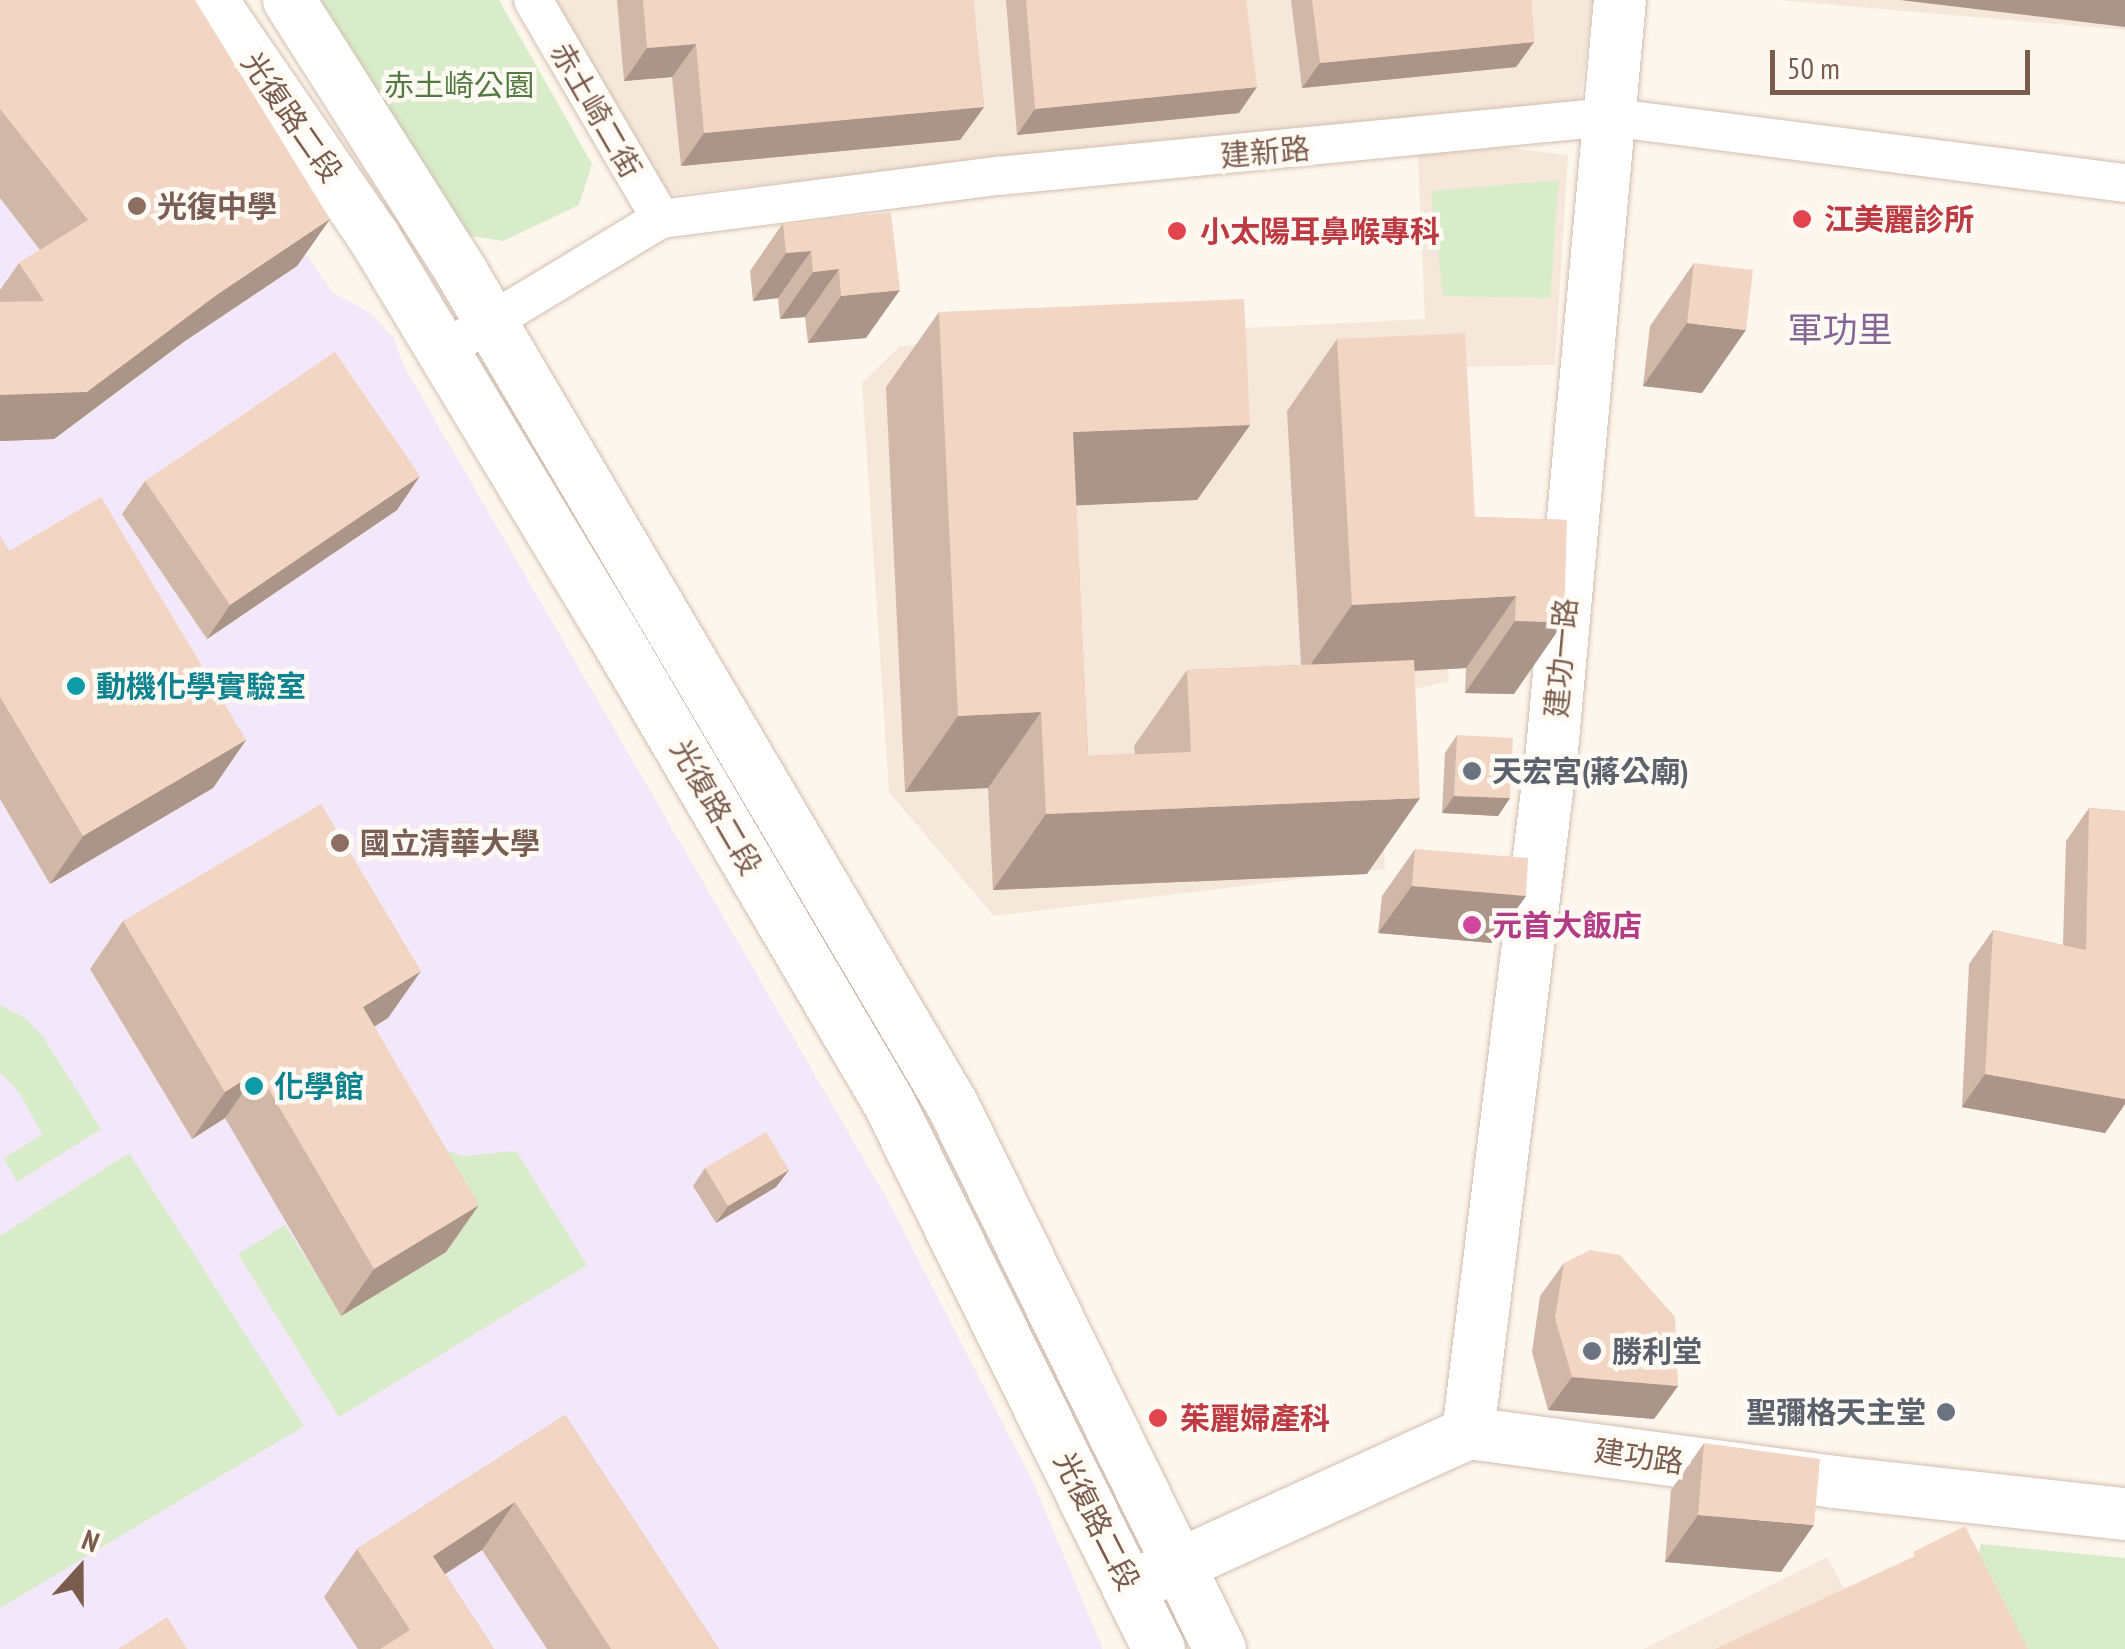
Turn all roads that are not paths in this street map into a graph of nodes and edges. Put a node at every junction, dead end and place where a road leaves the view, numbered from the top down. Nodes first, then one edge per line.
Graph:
1 (210, 0) edge
2 (289, 0) edge
3 (533, 0) edge
4 (1620, 0) edge
5 (1608, 116) junction
6 (2125, 183) edge
7 (660, 219) junction
8 (491, 325) junction
9 (441, 352) junction
10 (936, 1078) junction
11 (889, 1103) junction
12 (1468, 1433) junction
13 (2125, 1514) edge
14 (1179, 1562) junction
15 (1132, 1588) junction
16 (1159, 1649) edge
17 (1220, 1649) edge

1 - 9 main road, 光復路二段
2 - 8 main road, 光復路二段
3 - 7 street, 赤土崎二街
4 - 5 main road, 建功一路
5 - 6 street, 建新路
5 - 7 street, 建新路
5 - 12 main road, 建功一路
7 - 8 street, 建新路
8 - 9 street, 建新路
8 - 10 main road, 光復路二段
9 - 11 main road, 光復路二段
10 - 11 street
10 - 14 main road, 光復路二段
11 - 15 main road, 光復路二段
12 - 13 main road, 建功路
12 - 14 main road
14 - 15 main road
14 - 17 main road, 光復路二段
15 - 16 main road, 光復路二段

